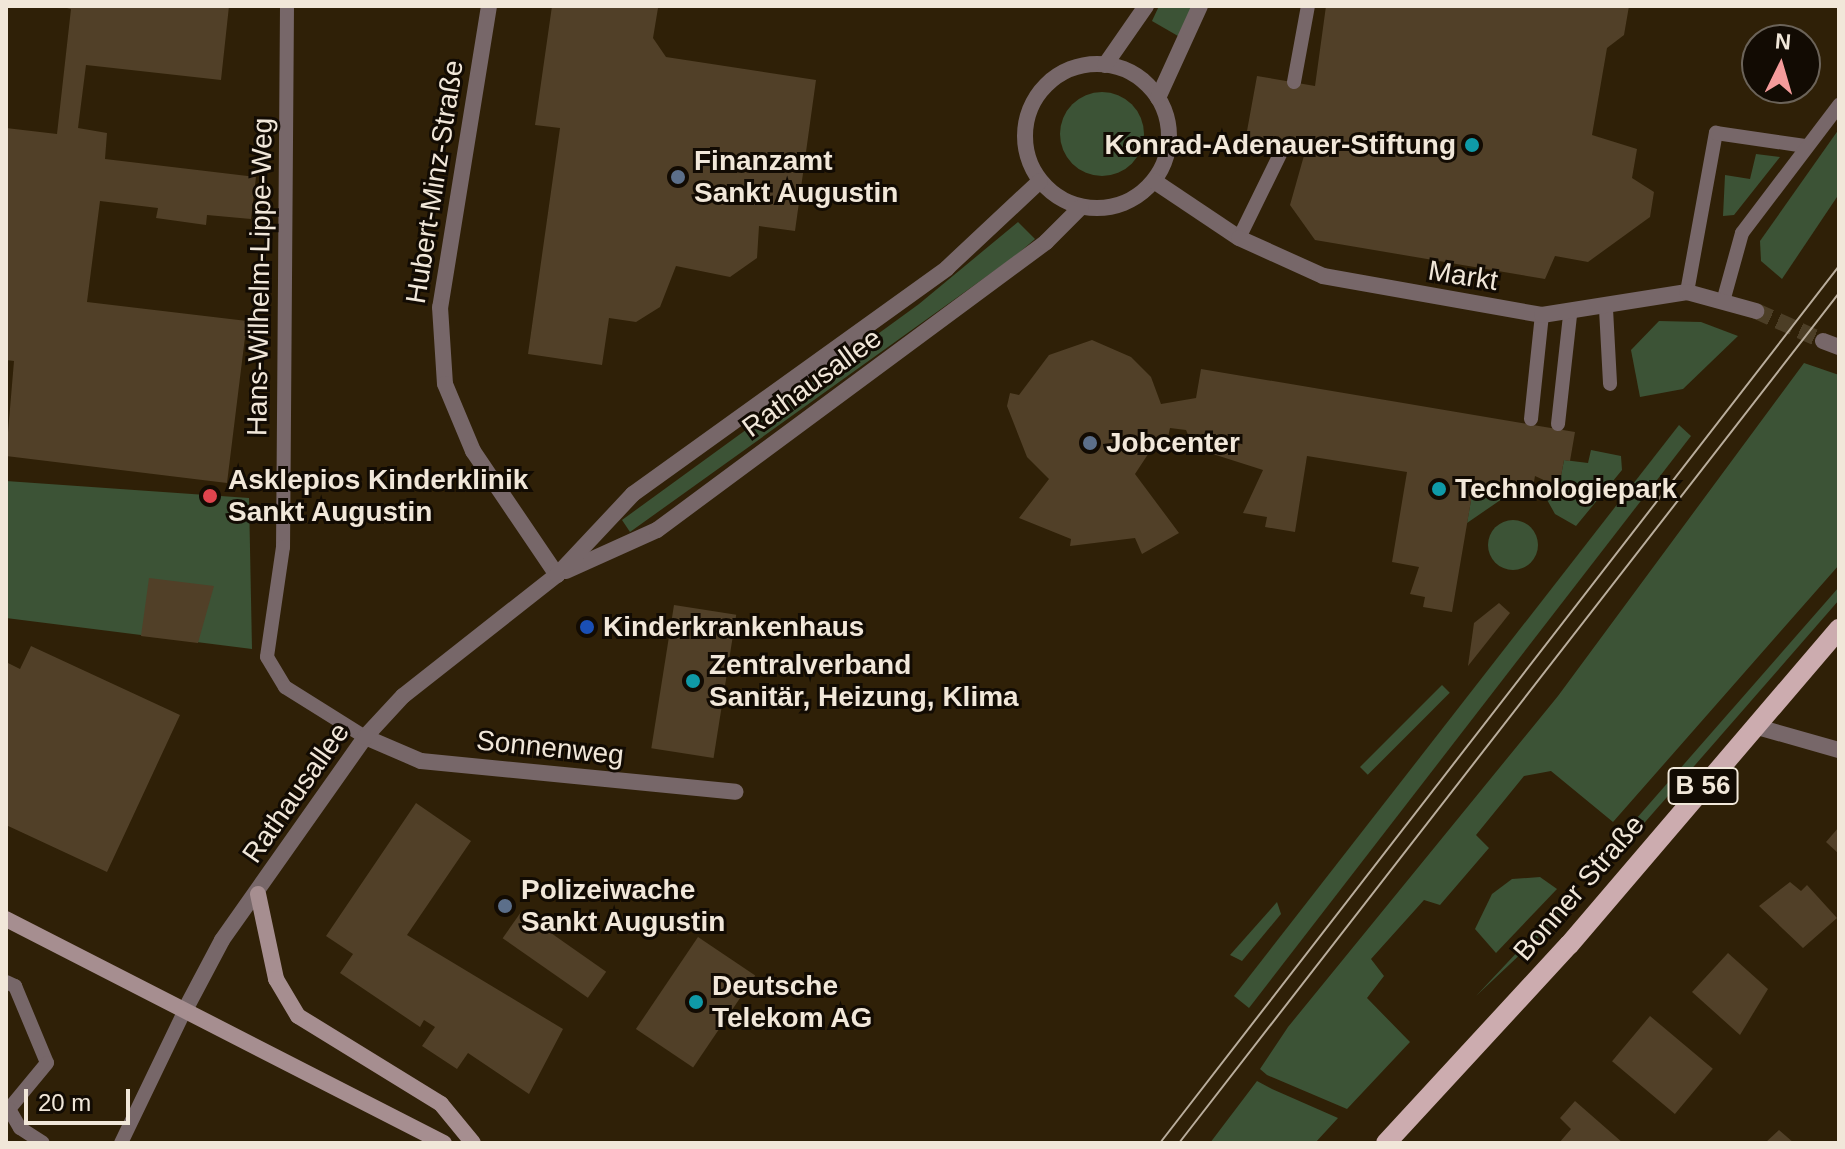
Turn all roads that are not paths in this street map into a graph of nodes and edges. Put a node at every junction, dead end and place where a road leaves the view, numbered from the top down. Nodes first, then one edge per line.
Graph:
1 (287, 6) edge
2 (489, 6) edge
3 (1146, 6) edge
4 (1200, 6) edge
5 (1308, 6) edge
6 (1105, 65) junction
7 (1294, 82) dead end
8 (1158, 98) junction
9 (1839, 105) edge
10 (1805, 146) junction
11 (1283, 148) dead end
12 (1040, 181) junction
13 (1154, 181) junction
14 (1081, 207) junction
15 (1239, 238) junction
16 (1687, 292) junction
17 (1724, 298) junction
18 (1606, 309) junction
19 (1756, 311) tunnel mouth
20 (1542, 315) junction
21 (1570, 315) junction
22 (1610, 384) dead end
23 (1531, 419) dead end
24 (1558, 424) dead end
25 (557, 575) junction
26 (1839, 629) edge
27 (1754, 726) junction
28 (365, 737) junction
29 (1839, 750) edge
30 (735, 792) dead end
31 (258, 894) junction
32 (6, 919) edge
33 (6, 982) edge
34 (185, 1010) junction
35 (43, 1143) edge
36 (121, 1143) edge
37 (444, 1143) edge
38 (473, 1143) edge
39 (1386, 1143) edge

1 - 28 lane, Hans-Wilhelm-Lippe-Weg
2 - 25 street, Hubert-Minz-Straße
3 - 6 street
4 - 8 street
5 - 7 lane
6 - 8 street
6 - 12 street
8 - 13 street
9 - 10 lane
10 - 16 lane
10 - 17 lane
11 - 15 lane
12 - 14 street
12 - 25 street, Rathausallee
13 - 14 street
13 - 15 street, Markt
14 - 25 street, Rathausallee
15 - 20 street, Markt
16 - 17 street, Markt
16 - 18 street, Markt
17 - 19 street, Markt
18 - 21 street, Markt
18 - 22 lane
20 - 21 street, Markt
20 - 23 lane
21 - 24 lane
25 - 28 street, Rathausallee
26 - 27 main road, Bonner Straße / B 56
27 - 29 street
27 - 39 main road, Bonner Straße / B 56
28 - 30 street, Sonnenweg
28 - 31 street, Rathausallee
31 - 34 street, Rathausallee
31 - 38 main road
32 - 34 main road
33 - 35 lane
34 - 36 lane
34 - 37 main road

